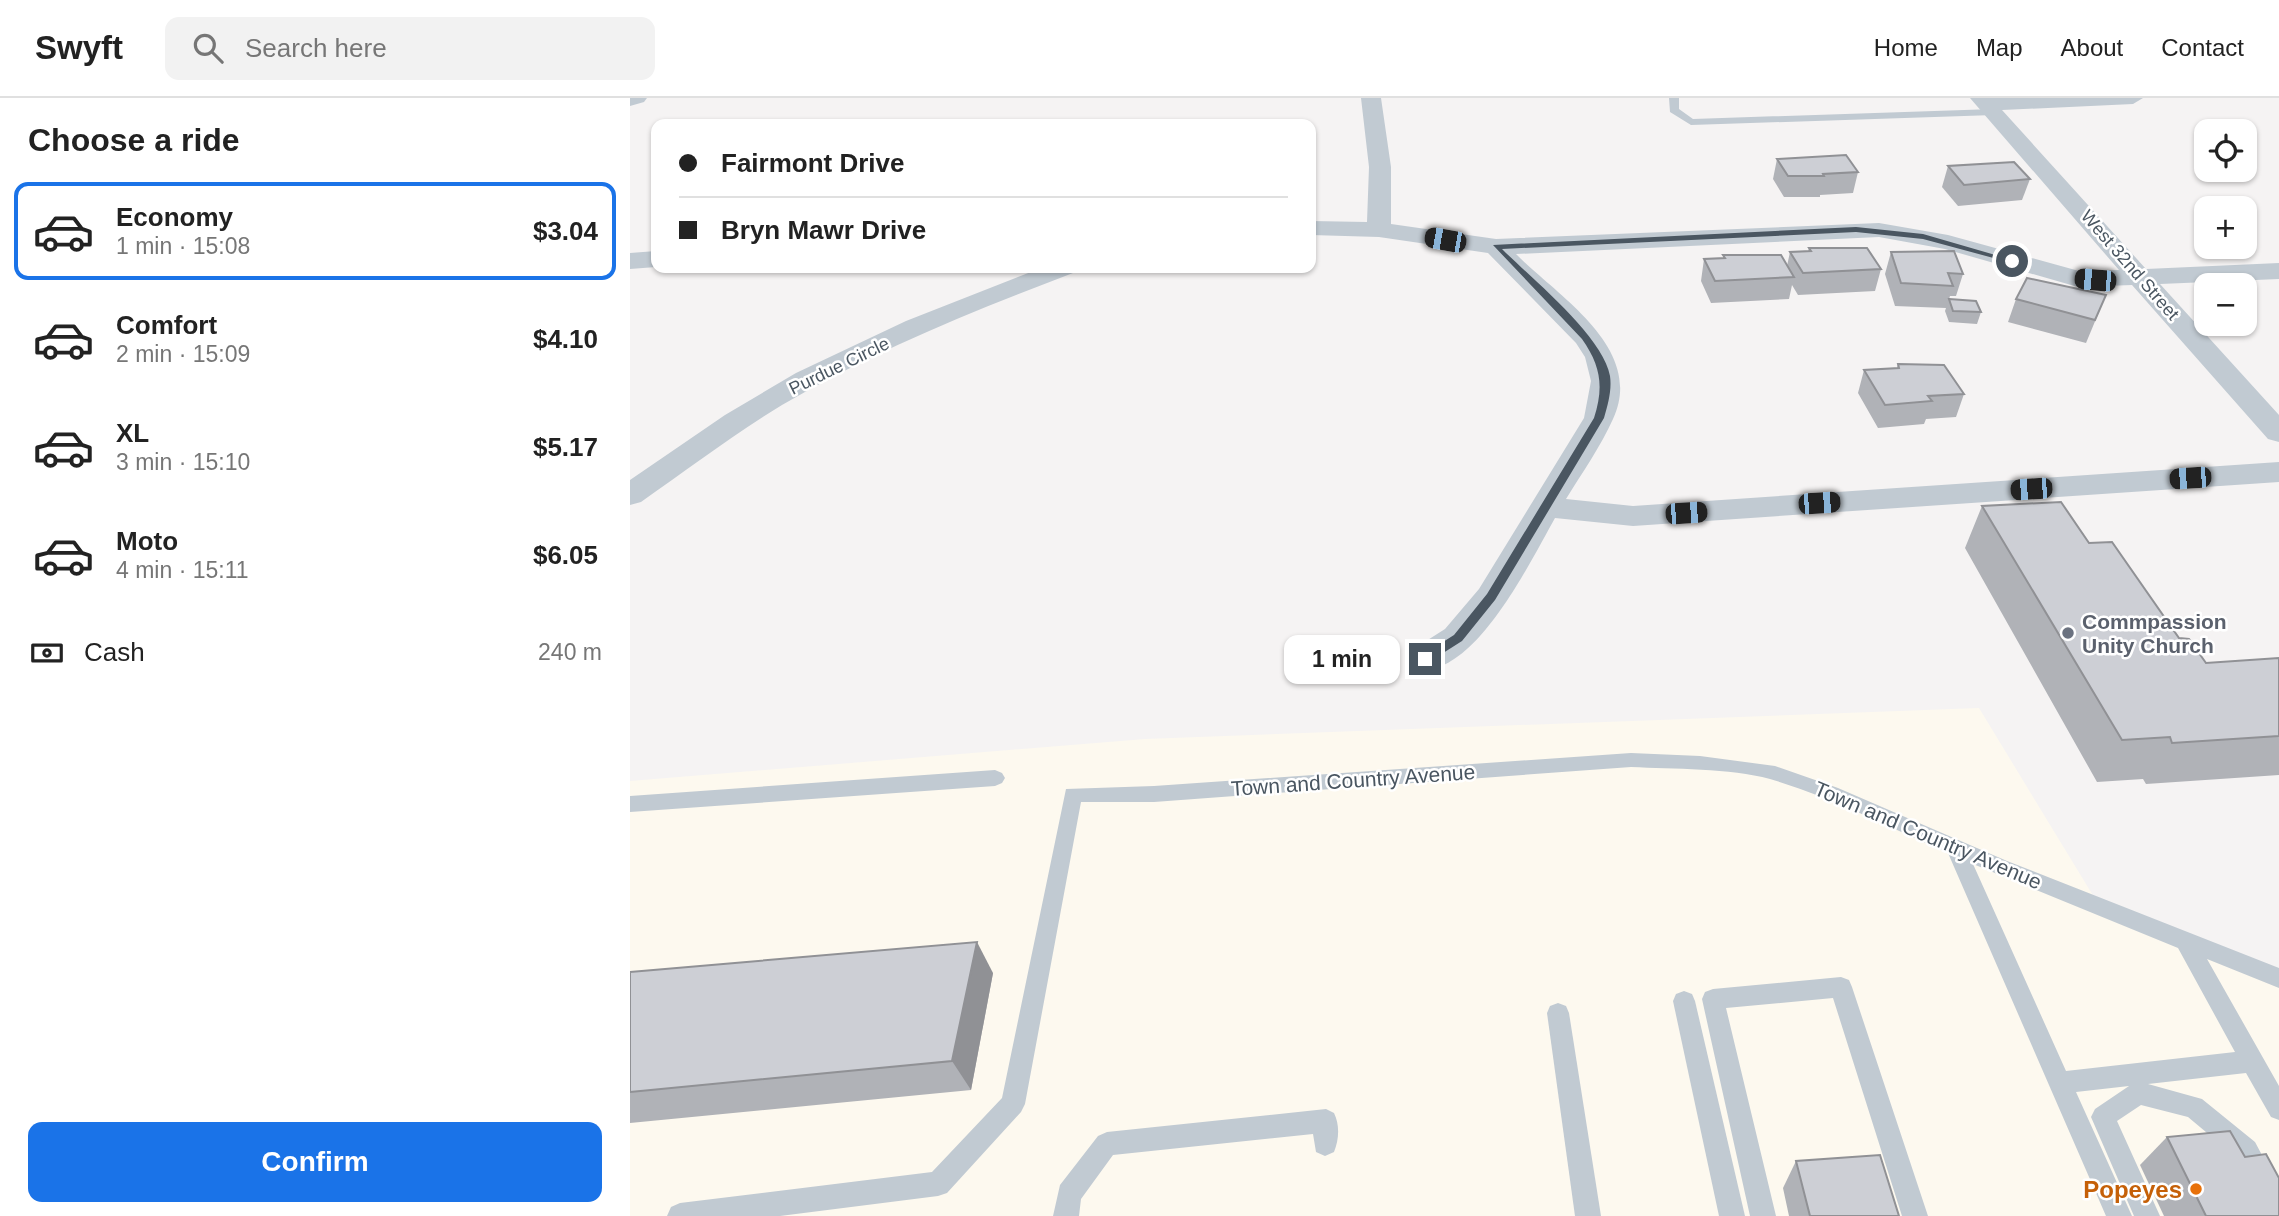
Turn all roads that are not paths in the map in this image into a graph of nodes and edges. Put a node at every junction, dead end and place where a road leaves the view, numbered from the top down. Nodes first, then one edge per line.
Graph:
1 (637, 98) edge
2 (1371, 98) edge
3 (1674, 98) edge
4 (2133, 98) edge
5 (630, 100) edge
6 (1987, 105) edge
7 (1316, 228) edge
8 (1379, 230) junction
9 (1496, 247) junction
10 (651, 259) edge
11 (630, 261) edge
12 (2279, 271) edge
13 (1050, 273) edge
14 (2145, 279) junction
15 (2279, 433) edge
16 (2279, 472) edge
17 (630, 495) edge
18 (1547, 507) junction
19 (1425, 659) dead end
20 (995, 778) dead end
21 (630, 804) edge
22 (1955, 847) junction
23 (2186, 941) junction
24 (2279, 978) edge
25 (1684, 1002) dead end
26 (1558, 1013) dead end
27 (2252, 1060) junction
28 (2060, 1083) junction
29 (2279, 1109) edge
30 (1325, 1144) dead end
31 (2279, 1212) edge
32 (680, 1216) edge
33 (1066, 1216) edge
34 (1588, 1216) edge
35 (1732, 1216) edge
36 (1763, 1216) edge
37 (1914, 1216) edge
38 (2119, 1216) edge
39 (2147, 1216) edge

1 - 5 street
2 - 8 street
3 - 6 lane
4 - 6 street
6 - 14 street, West 32nd Street
7 - 8 street
8 - 9 street
9 - 14 street
9 - 18 street
10 - 11 street
12 - 14 street
13 - 17 street, Purdue Circle
14 - 15 street, West 32nd Street
16 - 18 street
18 - 19 street
20 - 21 lane
22 - 23 lane, Town and Country Avenue
22 - 28 lane
22 - 32 lane, Town and Country Avenue
23 - 24 lane, Town and Country Avenue
23 - 27 lane
25 - 35 lane
26 - 34 lane
27 - 28 lane
27 - 29 lane
28 - 38 lane
30 - 33 lane
31 - 39 lane
36 - 37 lane

